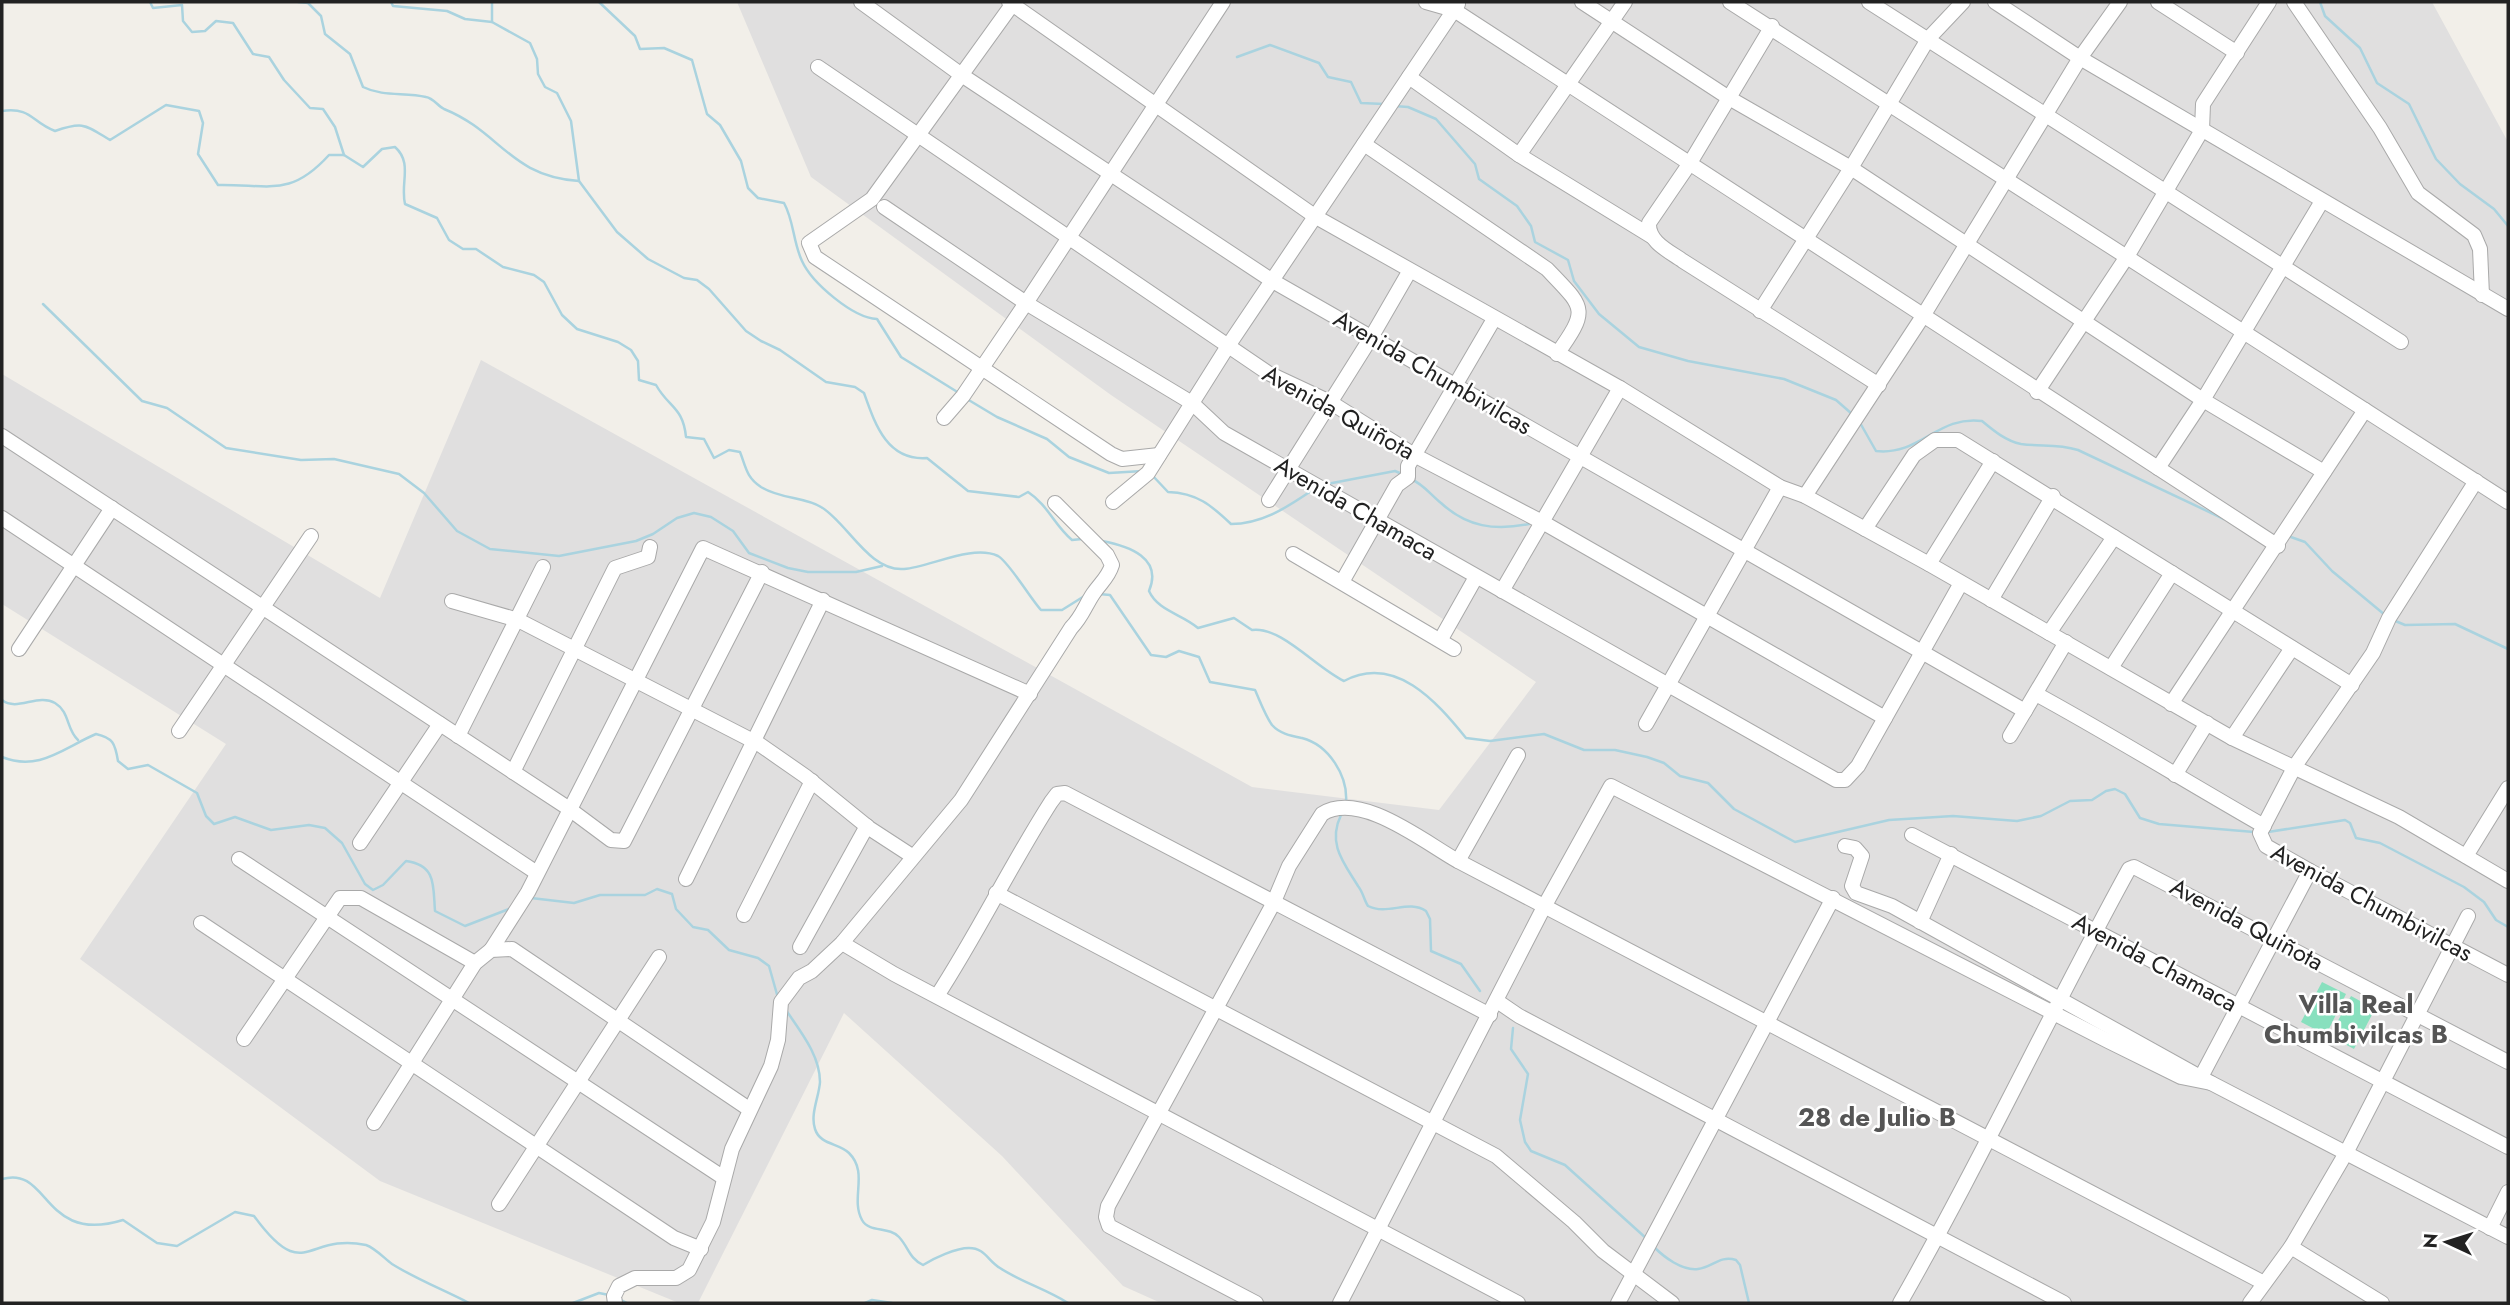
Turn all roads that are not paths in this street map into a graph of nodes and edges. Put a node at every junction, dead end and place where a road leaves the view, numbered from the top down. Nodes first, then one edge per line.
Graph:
1 (861, 2) edge
2 (1426, 2) edge
3 (1582, 2) edge
4 (1625, 2) edge
5 (1730, 2) edge
6 (1869, 2) edge
7 (1963, 2) edge
8 (1994, 2) edge
9 (2120, 2) edge
10 (2158, 2) edge
11 (2269, 2) edge
12 (2294, 2) edge
13 (1012, 3) edge
14 (1220, 3) edge
15 (1456, 6) edge
16 (1612, 21) junction
17 (1772, 26) junction
18 (1928, 39) junction
19 (2237, 53) junction
20 (2080, 58) junction
21 (818, 67) dead end
22 (963, 76) junction
23 (1409, 77) junction
24 (1568, 85) junction
25 (1729, 98) junction
26 (1890, 103) junction
27 (1155, 104) junction
28 (2046, 115) junction
29 (2202, 130) junction
30 (920, 136) junction
31 (1364, 144) junction
32 (1519, 155) junction
33 (1690, 163) junction
34 (1851, 168) junction
35 (1109, 172) junction
36 (2008, 180) junction
37 (2166, 191) junction
38 (2322, 201) junction
39 (884, 207) dead end
40 (1316, 217) junction
41 (1068, 236) junction
42 (1651, 236) junction
43 (1804, 239) junction
44 (1966, 247) junction
45 (2128, 255) junction
46 (2282, 266) junction
47 (1409, 272) junction
48 (1271, 280) junction
49 (2482, 295) junction
50 (1026, 303) junction
51 (2508, 309) edge
52 (1760, 311) junction
53 (1923, 316) junction
54 (1494, 319) junction
55 (2084, 322) junction
56 (2242, 333) junction
57 (1373, 336) junction
58 (2401, 342) dead end
59 (1228, 346) junction
60 (1558, 354) junction
61 (982, 368) junction
62 (1880, 385) junction
63 (1455, 387) junction
64 (1620, 388) junction
65 (2037, 392) junction
66 (2203, 400) junction
67 (1330, 402) junction
68 (1192, 403) junction
69 (2365, 410) junction
70 (944, 418) dead end
71 (2, 436) edge
72 (1414, 454) junction
73 (1159, 455) junction
74 (1583, 455) junction
75 (1993, 461) junction
76 (1287, 468) junction
77 (2158, 468) junction
78 (2324, 472) junction
79 (2476, 481) junction
80 (1780, 487) junction
81 (1804, 496) junction
82 (2053, 496) junction
83 (1269, 500) dead end
84 (1113, 502) dead end
85 (2508, 502) edge
86 (1055, 503) dead end
87 (112, 508) junction
88 (2, 518) edge
89 (1377, 521) junction
90 (1545, 523) junction
91 (1865, 529) junction
92 (311, 536) dead end
93 (2114, 537) junction
94 (2278, 546) junction
95 (650, 547) dead end
96 (1744, 551) junction
97 (1293, 554) dead end
98 (1929, 564) junction
99 (74, 566) junction
100 (542, 567) dead end
101 (762, 572) junction
102 (2172, 573) junction
103 (1476, 577) junction
104 (1342, 582) junction
105 (1961, 583) junction
106 (1502, 591) junction
107 (823, 600) junction
108 (1991, 600) junction
109 (452, 601) dead end
110 (263, 608) junction
111 (2234, 612) junction
112 (1709, 618) junction
113 (516, 620) junction
114 (2049, 633) junction
115 (1441, 639) junction
116 (2066, 642) junction
117 (2292, 648) junction
118 (19, 649) dead end
119 (575, 649) junction
120 (1454, 649) dead end
121 (1924, 652) junction
122 (224, 665) junction
123 (2111, 668) junction
124 (635, 680) junction
125 (2352, 685) junction
126 (1670, 686) junction
127 (1030, 694) junction
128 (2036, 694) junction
129 (2171, 704) junction
130 (692, 710) junction
131 (2025, 711) junction
132 (1885, 718) junction
133 (2207, 723) junction
134 (440, 724) junction
135 (1646, 724) dead end
136 (179, 731) dead end
137 (458, 736) junction
138 (2010, 736) dead end
139 (2232, 738) junction
140 (754, 741) junction
141 (1518, 755) dead end
142 (2295, 766) junction
143 (513, 772) junction
144 (2175, 775) junction
145 (812, 781) junction
146 (400, 783) junction
147 (2508, 788) edge
148 (568, 808) junction
149 (867, 826) junction
150 (2264, 826) junction
151 (1912, 835) dead end
152 (360, 843) dead end
153 (1845, 846) dead end
154 (1951, 854) junction
155 (912, 856) junction
156 (2466, 856) junction
157 (239, 859) dead end
158 (1458, 861) junction
159 (2310, 871) junction
160 (537, 873) junction
161 (686, 879) dead end
162 (2508, 881) edge
163 (996, 893) junction
164 (1833, 898) junction
165 (1273, 904) junction
166 (1545, 905) junction
167 (744, 915) dead end
168 (2468, 916) dead end
169 (327, 917) junction
170 (1920, 922) junction
171 (201, 923) dead end
172 (2096, 930) junction
173 (2273, 937) junction
174 (842, 943) junction
175 (2452, 945) junction
176 (800, 947) dead end
177 (491, 950) junction
178 (659, 957) dead end
179 (475, 963) junction
180 (2508, 975) edge
181 (285, 979) junction
182 (937, 996) junction
183 (2062, 998) junction
184 (452, 999) junction
185 (1497, 1001) junction
186 (2238, 1005) junction
187 (1215, 1008) junction
188 (2416, 1012) junction
189 (2054, 1013) junction
190 (1490, 1015) junction
191 (1767, 1020) junction
192 (618, 1021) junction
193 (244, 1038) dead end
194 (2508, 1062) edge
195 (412, 1063) junction
196 (2206, 1080) junction
197 (578, 1082) junction
198 (2382, 1082) junction
199 (749, 1110) junction
200 (1158, 1113) junction
201 (1714, 1121) junction
202 (374, 1123) dead end
203 (1433, 1123) junction
204 (1989, 1138) junction
205 (536, 1146) junction
206 (2508, 1147) edge
207 (2346, 1153) junction
208 (724, 1178) junction
209 (2508, 1192) edge
210 (499, 1203) dead end
211 (2490, 1228) junction
212 (1378, 1229) junction
213 (1938, 1236) junction
214 (2508, 1237) edge
215 (2291, 1247) junction
216 (701, 1249) junction
217 (1634, 1274) junction
218 (2264, 1283) junction
219 (615, 1303) edge
220 (1256, 1303) edge
221 (1340, 1303) edge
222 (1518, 1303) edge
223 (1618, 1303) edge
224 (1672, 1303) edge
225 (1900, 1303) edge
226 (2064, 1303) edge
227 (2250, 1303) edge
228 (2382, 1303) edge

1 - 22 street, Avenida Chumbivilcas
2 - 15 street
3 - 16 street
4 - 16 street
5 - 17 street
6 - 18 street
7 - 18 street
8 - 20 street
9 - 20 street
10 - 19 street
11 - 19 street
12 - 49 street
13 - 22 street
13 - 27 street
14 - 27 street
15 - 23 street
15 - 24 street
16 - 24 street
16 - 25 street
17 - 25 street
17 - 26 street
18 - 26 street
18 - 28 street
19 - 29 street
20 - 28 street
20 - 29 street
21 - 30 street, Avenida Quiñota
22 - 30 street
22 - 35 street, Avenida Chumbivilcas
23 - 31 street
23 - 32 street
24 - 32 street
24 - 33 street
25 - 33 street
25 - 34 street
26 - 34 street
26 - 36 street
27 - 35 street
27 - 40 street
28 - 36 street
28 - 37 street
29 - 37 street
29 - 38 street
30 - 41 street, Avenida Quiñota
30 - 61 street
31 - 40 street
31 - 60 street
32 - 42 street
33 - 42 street
33 - 43 street
34 - 43 street
34 - 44 street
35 - 41 street
35 - 48 street, Avenida Chumbivilcas
36 - 44 street
36 - 45 street
37 - 45 street
37 - 46 street
38 - 46 street
38 - 49 street
39 - 50 street, Avenida Chamaca
40 - 47 street
40 - 48 street
41 - 50 street
41 - 59 street, Avenida Quiñota
42 - 52 street
43 - 52 street
43 - 53 street
44 - 53 street
44 - 55 street
45 - 55 street
45 - 56 street
46 - 56 street
46 - 58 street
47 - 54 street
47 - 57 street
48 - 57 street, Avenida Chumbivilcas
48 - 59 street
49 - 51 street
50 - 61 street
50 - 68 street, Avenida Chamaca
52 - 62 street
53 - 62 street
53 - 65 street
54 - 60 street
54 - 63 street
55 - 65 street
55 - 66 street
56 - 66 street
56 - 69 street
57 - 63 street, Avenida Chumbivilcas
57 - 67 street
59 - 67 street, Avenida Quiñota
59 - 68 street
60 - 64 street
61 - 70 street
61 - 73 street
62 - 81 street
63 - 72 street
63 - 74 street, Avenida Chumbivilcas
64 - 74 street
64 - 80 street
65 - 77 street
66 - 77 street
66 - 78 street
67 - 72 street, Avenida Quiñota
67 - 76 street
68 - 73 street
68 - 76 street, Avenida Chamaca
69 - 78 street
69 - 79 street
71 - 87 street
72 - 89 street
72 - 90 street, Avenida Quiñota
73 - 84 street
74 - 90 street
74 - 96 street, Avenida Chumbivilcas
75 - 82 street
75 - 91 street
75 - 98 street
76 - 83 street
76 - 89 street, Avenida Chamaca
77 - 94 street
78 - 94 street
79 - 85 street
79 - 125 street
80 - 81 street
80 - 96 street
81 - 91 street
82 - 93 street
82 - 108 street
86 - 127 street
87 - 99 street
87 - 110 street
88 - 99 street
89 - 103 street, Avenida Chamaca
89 - 104 street
90 - 106 street
90 - 112 street, Avenida Quiñota
91 - 98 street
92 - 110 street
93 - 102 street
93 - 114 street
94 - 111 street
95 - 119 street
96 - 112 street
96 - 121 street, Avenida Chumbivilcas
97 - 104 street
98 - 105 street
99 - 118 street
99 - 122 street
100 - 113 street
101 - 107 street
101 - 124 street
101 - 130 street
102 - 111 street
102 - 123 street
103 - 106 street, Avenida Chamaca
103 - 115 street
104 - 115 street
105 - 108 street
105 - 121 street
106 - 126 street, Avenida Chamaca
107 - 127 street
107 - 140 street
108 - 114 street
109 - 113 street
110 - 122 street
110 - 134 street
111 - 117 street
111 - 129 street
112 - 126 street
112 - 132 street, Avenida Quiñota
113 - 119 street
113 - 137 street
114 - 116 street
115 - 120 street
116 - 123 street
116 - 128 street
117 - 125 street
117 - 139 street
119 - 124 street
119 - 143 street
121 - 131 street, Avenida Chumbivilcas
121 - 132 street
122 - 136 street
122 - 146 street
123 - 129 street
124 - 130 street
124 - 148 street
125 - 142 street
126 - 132 street, Avenida Chamaca
126 - 135 street
127 - 155 street
128 - 131 street
128 - 144 street, Avenida Chumbivilcas
129 - 133 street
130 - 140 street
130 - 148 street
131 - 138 street
133 - 139 street
133 - 144 street
134 - 137 street
134 - 146 street
137 - 143 street
139 - 142 street
140 - 145 street
140 - 161 street
141 - 158 street
142 - 150 street
142 - 156 street
143 - 148 street
144 - 150 street, Avenida Chumbivilcas
145 - 149 street
145 - 167 street
146 - 152 street
146 - 160 street
147 - 156 street
148 - 160 street
149 - 155 street
149 - 176 street
150 - 159 street, Avenida Chumbivilcas
151 - 154 street, Avenida Chamaca
153 - 170 street
154 - 170 street
154 - 172 street, Avenida Chamaca
155 - 174 street
156 - 162 street
157 - 169 street
158 - 165 street
158 - 166 street
159 - 173 street
159 - 175 street, Avenida Chumbivilcas
160 - 177 street
163 - 165 street
163 - 182 street
163 - 187 street
164 - 166 street
164 - 189 street
164 - 191 street
165 - 187 street
165 - 190 street
166 - 185 street
166 - 191 street
168 - 175 street
169 - 179 street
169 - 181 street
169 - 184 street
170 - 183 street
171 - 181 street
172 - 173 street, Avenida Quiñota
172 - 183 street
172 - 186 street, Avenida Chamaca
173 - 186 street
173 - 188 street, Avenida Quiñota
174 - 182 street
174 - 199 street
175 - 180 street, Avenida Chumbivilcas
175 - 188 street
177 - 179 street
177 - 192 street
178 - 192 street
179 - 184 street
181 - 193 street
181 - 195 street
182 - 200 street
183 - 189 street
183 - 196 street
184 - 195 street
184 - 197 street
185 - 190 street
185 - 201 street
186 - 196 street
186 - 198 street, Avenida Chamaca
187 - 200 street
187 - 203 street
188 - 194 street, Avenida Quiñota
188 - 198 street
189 - 196 street
189 - 204 street
190 - 203 street
191 - 201 street
191 - 204 street
192 - 197 street
192 - 199 street
195 - 202 street
195 - 205 street
196 - 207 street
197 - 205 street
197 - 208 street
198 - 206 street, Avenida Chamaca
198 - 207 street
199 - 208 street
200 - 212 street
200 - 220 street
201 - 213 street
201 - 217 street
203 - 212 street
203 - 217 street
204 - 213 street
204 - 218 street
205 - 210 street
205 - 216 street
207 - 211 street
207 - 215 street
208 - 216 street
209 - 211 street
211 - 214 street
212 - 221 street
212 - 222 street
213 - 225 street
213 - 226 street
215 - 218 street
215 - 228 street
216 - 219 street
217 - 223 street
217 - 224 street
218 - 227 street

